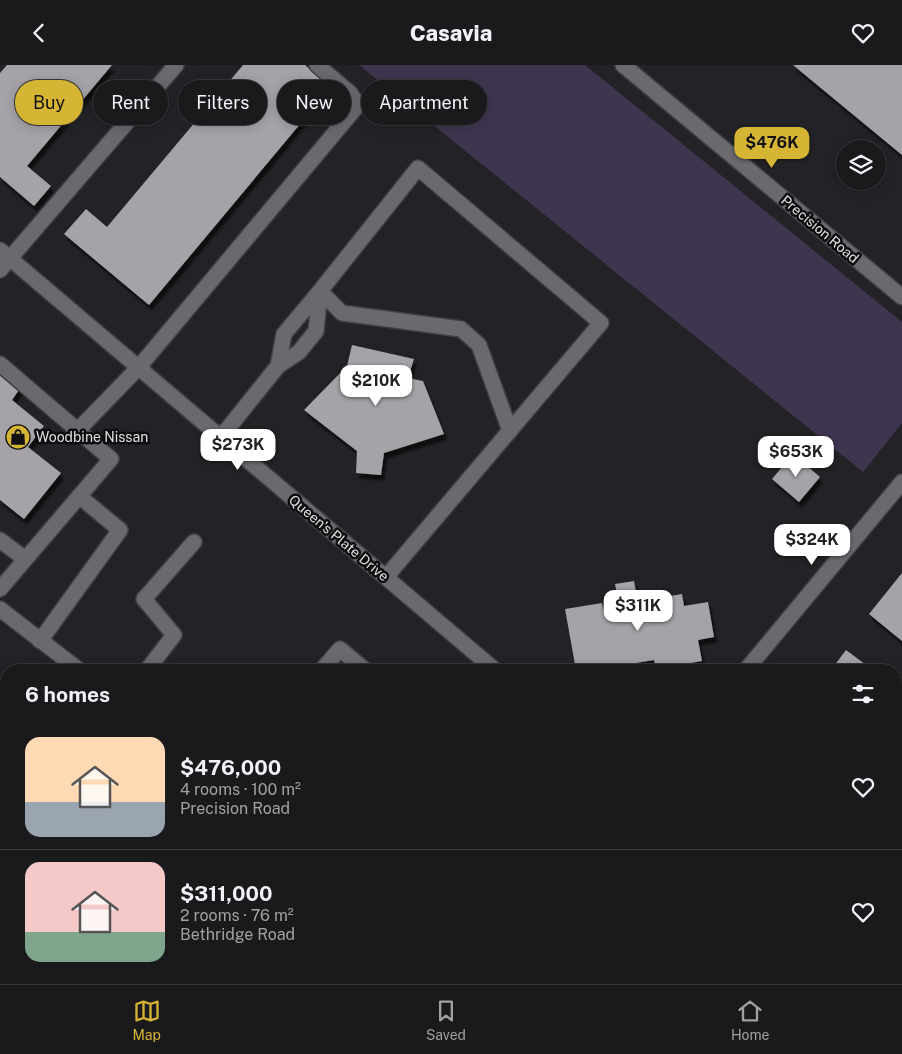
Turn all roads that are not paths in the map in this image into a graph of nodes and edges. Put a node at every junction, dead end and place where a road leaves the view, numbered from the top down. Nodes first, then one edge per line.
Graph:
1 (176, 65) edge
2 (317, 65) edge
3 (624, 65) edge
4 (4, 259) edge
5 (320, 291) junction
6 (902, 297) edge
7 (0, 364) edge
8 (278, 366) junction
9 (139, 367) junction
10 (78, 430) junction
11 (510, 431) junction
12 (221, 437) junction
13 (902, 482) edge
14 (80, 496) junction
15 (0, 540) edge
16 (194, 542) dead end
17 (25, 559) junction
18 (386, 577) junction
19 (0, 589) edge
20 (0, 609) edge
21 (40, 641) junction
22 (71, 664) edge
23 (151, 664) edge
24 (327, 664) edge
25 (358, 664) edge
26 (489, 664) edge
27 (751, 664) edge

1 - 4 street
2 - 9 street
3 - 6 street, Precision Road
4 - 9 street, Queen's Plate Drive
5 - 8 street
5 - 8 street
5 - 11 street
5 - 11 street
7 - 10 street
8 - 12 street
9 - 10 street
9 - 12 street, Queen's Plate Drive
10 - 14 street
11 - 18 street
12 - 18 street, Queen's Plate Drive
13 - 27 street
14 - 17 street
14 - 21 street
15 - 17 street
16 - 23 street
17 - 19 street
18 - 26 street, Queen's Plate Drive
20 - 21 street
21 - 22 street
24 - 25 street

